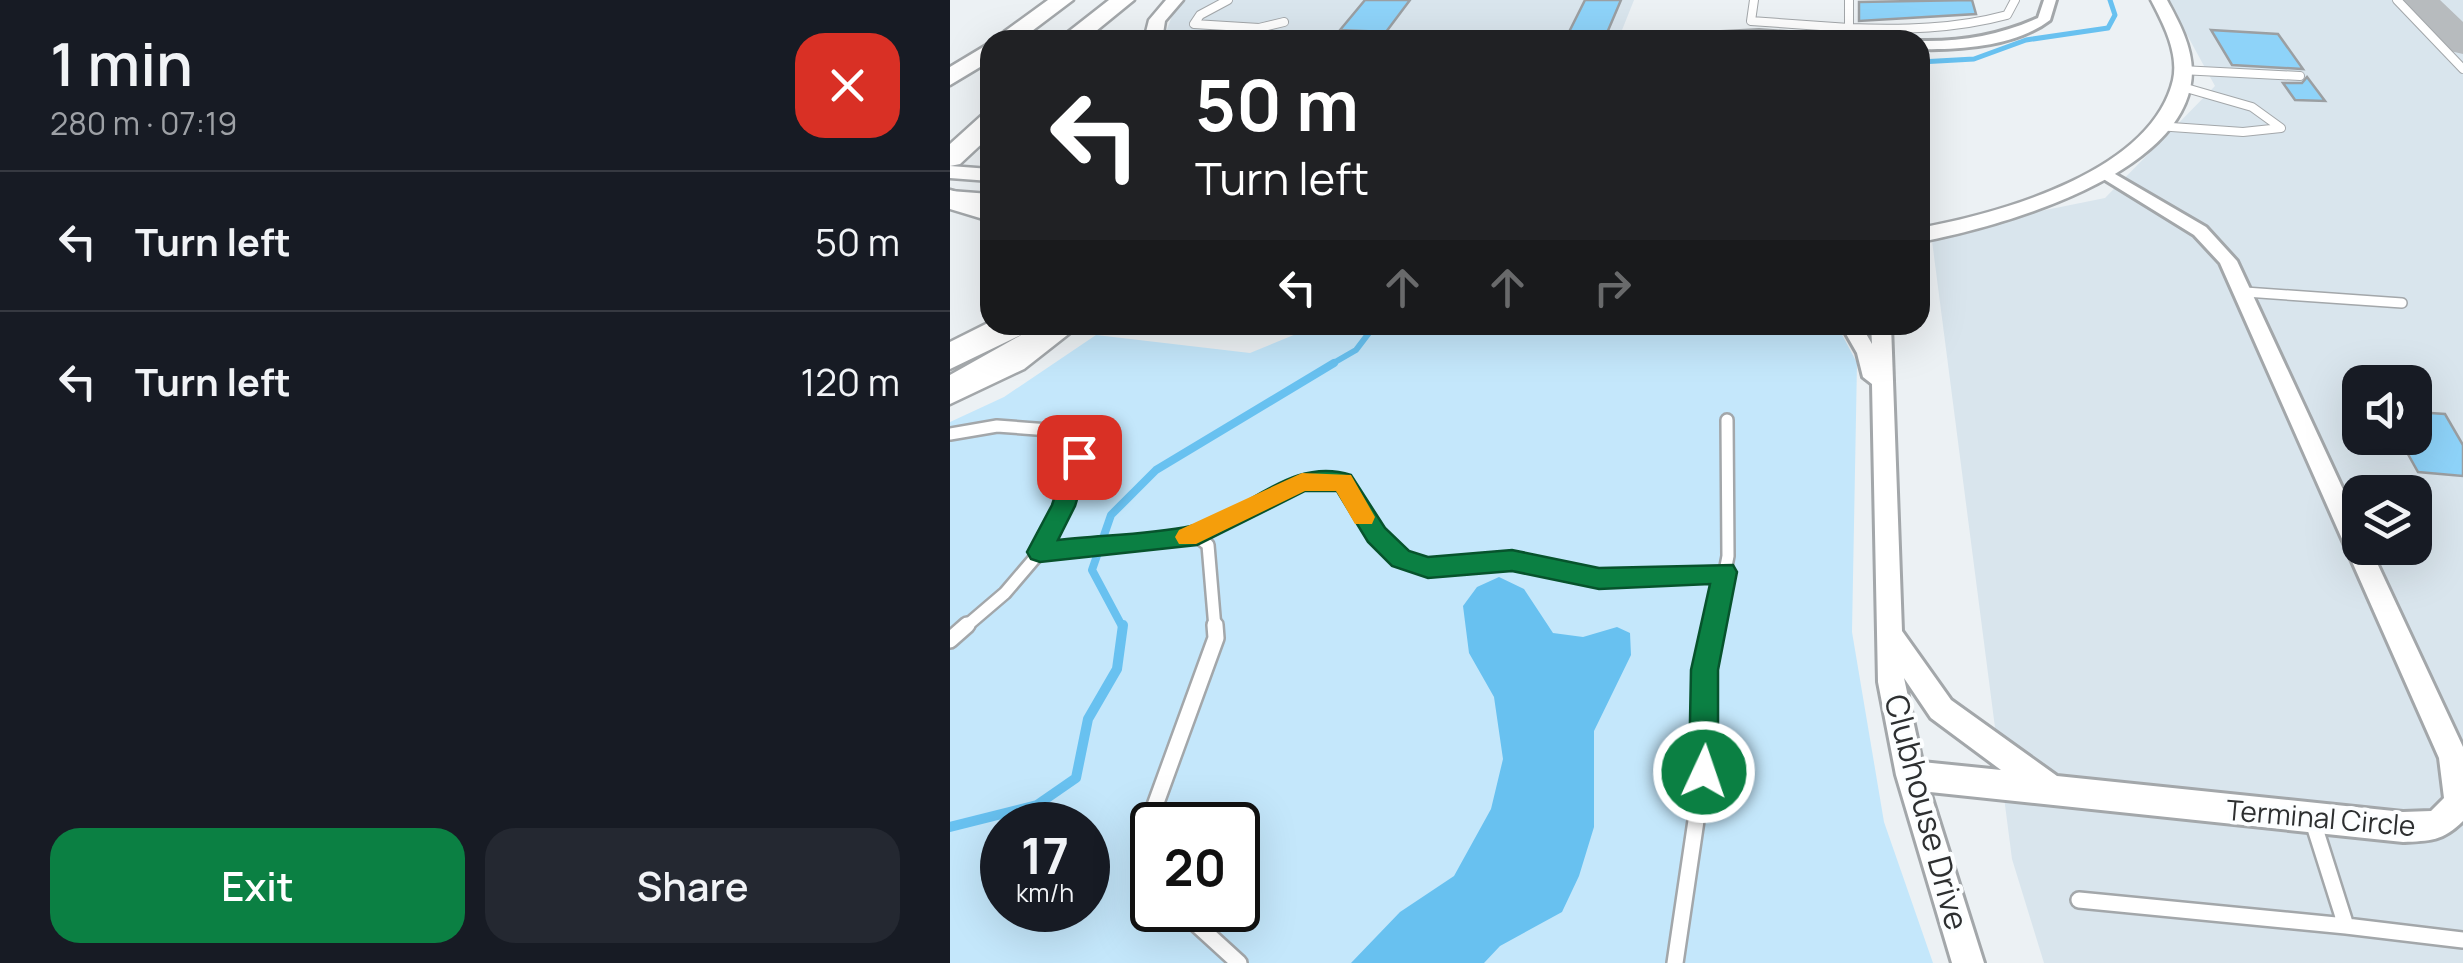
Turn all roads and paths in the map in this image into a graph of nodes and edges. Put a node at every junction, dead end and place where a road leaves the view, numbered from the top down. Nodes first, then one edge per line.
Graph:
1 (1062, 0) edge
2 (1175, 0) edge
3 (1228, 0) edge
4 (1754, 0) edge
5 (1849, 0) edge
6 (2015, 0) edge
7 (2050, 0) edge
8 (2159, 0) edge
9 (2398, 0) edge
10 (1118, 4) edge
11 (1284, 22) dead end
12 (1849, 28) junction
13 (1019, 30) edge
14 (1083, 30) edge
15 (1095, 30) edge
16 (1154, 30) edge
17 (1890, 30) edge
18 (1930, 32) edge
19 (1930, 44) edge
20 (980, 57) edge
21 (2463, 69) edge
22 (2300, 76) dead end
23 (950, 78) edge
24 (2180, 78) junction
25 (980, 108) edge
26 (2157, 126) junction
27 (950, 130) edge
28 (980, 131) edge
29 (950, 158) edge
30 (950, 172) edge
31 (2102, 172) junction
32 (980, 174) edge
33 (950, 199) edge
34 (980, 200) edge
35 (980, 209) edge
36 (1930, 232) edge
37 (2245, 292) junction
38 (2402, 303) dead end
39 (993, 335) edge
40 (1048, 335) edge
41 (1857, 335) edge
42 (1881, 335) edge
43 (950, 357) edge
44 (950, 391) edge
45 (1727, 420) dead end
46 (1883, 421) junction
47 (950, 434) edge
48 (1197, 536) junction
49 (1040, 552) junction
50 (1725, 572) junction
51 (1888, 630) junction
52 (950, 640) edge
53 (1910, 776) junction
54 (2052, 790) junction
55 (1156, 802) edge
56 (2312, 818) junction
57 (2079, 900) dead end
58 (2346, 926) junction
59 (1205, 932) edge
60 (2463, 940) edge
61 (1238, 963) edge
62 (1675, 963) edge
63 (1968, 963) edge

1 - 13 highway
2 - 16 main road
3 - 11 lane
4 - 12 lane
5 - 12 lane
6 - 18 lane
7 - 19 street
8 - 24 main road
9 - 21 lane
10 - 14 highway
10 - 15 highway
12 - 17 lane
20 - 23 highway
22 - 24 lane
24 - 26 main road
24 - 26 lane
25 - 27 highway
26 - 31 main road
28 - 29 highway
30 - 32 main road
31 - 36 main road
31 - 37 street, Terminal Circle
33 - 34 main road
33 - 35 highway
37 - 38 lane
37 - 56 street, Terminal Circle
39 - 43 highway
40 - 44 highway
41 - 46 street, Clubhouse Drive
42 - 46 street, Clubhouse Drive
45 - 50 lane
46 - 51 street, Clubhouse Drive
47 - 49 lane
48 - 49 lane
48 - 50 lane
48 - 55 lane
49 - 52 lane
50 - 62 lane
51 - 53 street, Clubhouse Drive
51 - 54 street
53 - 54 street, Terminal Circle
53 - 63 street, Clubhouse Drive
54 - 56 street, Terminal Circle
56 - 58 lane
57 - 58 lane
58 - 60 lane
59 - 61 lane

